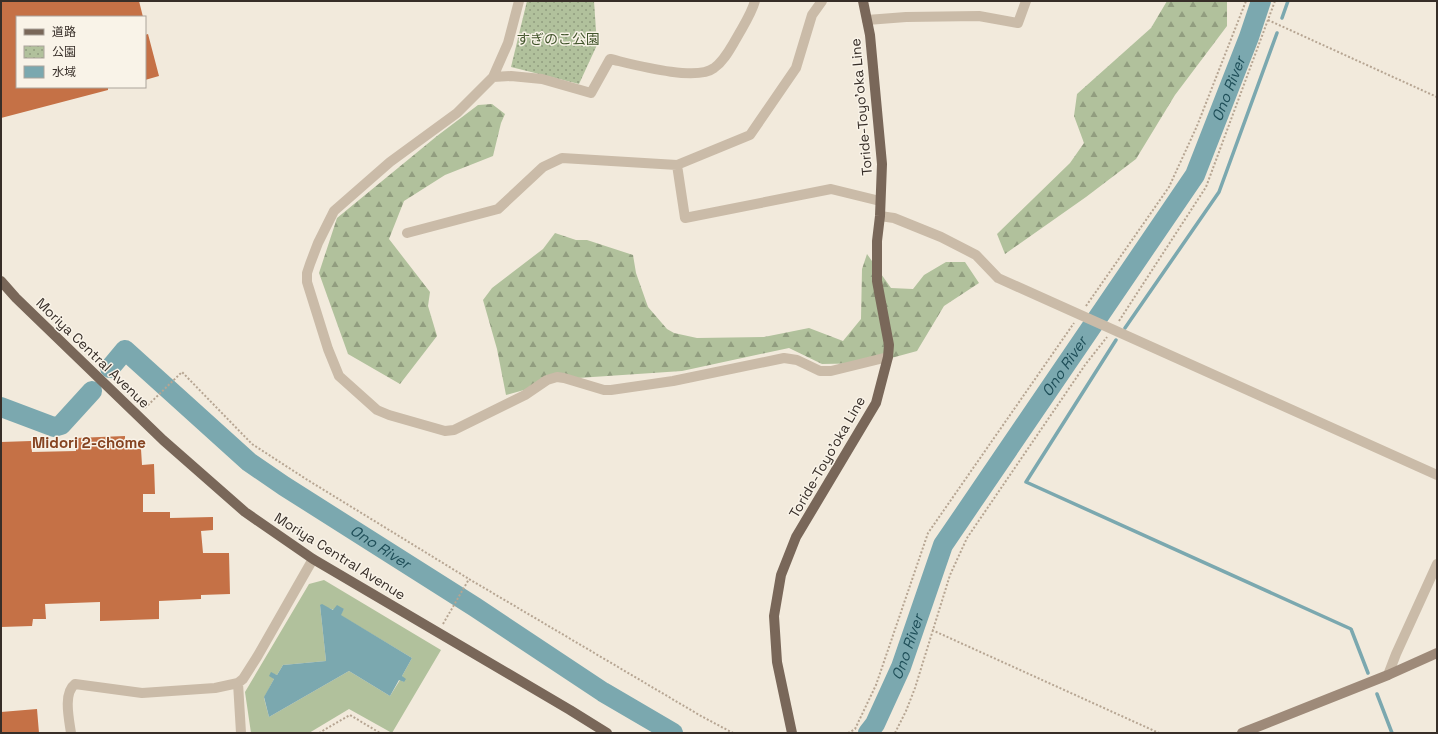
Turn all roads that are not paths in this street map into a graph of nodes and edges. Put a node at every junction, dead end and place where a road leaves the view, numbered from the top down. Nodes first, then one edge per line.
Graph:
1 (519, 1) edge
2 (755, 1) edge
3 (822, 1) edge
4 (863, 1) edge
5 (1026, 1) edge
6 (867, 20) junction
7 (493, 77) junction
8 (677, 166) junction
9 (880, 201) junction
10 (880, 216) junction
11 (407, 233) dead end
12 (1, 281) edge
13 (888, 357) junction
14 (1437, 475) edge
15 (313, 559) junction
16 (1437, 564) edge
17 (1437, 653) edge
18 (1388, 675) junction
19 (238, 683) junction
20 (71, 733) edge
21 (241, 733) edge
22 (607, 733) edge
23 (792, 733) edge
24 (1242, 733) edge

1 - 7 street
2 - 7 street
3 - 8 street
4 - 6 main road, Toride-Toyo'oka Line
5 - 6 street
6 - 9 main road, Toride-Toyo'oka Line
7 - 13 street
8 - 9 street
8 - 11 street
9 - 10 main road, Toride-Toyo'oka Line
10 - 13 main road, Toride-Toyo'oka Line
10 - 14 street
12 - 15 main road, Moriya Central Avenue
13 - 23 main road, Toride-Toyo'oka Line
15 - 19 street
15 - 22 main road, Moriya Central Avenue
16 - 18 street
17 - 18 street
18 - 24 street
19 - 20 street
19 - 21 street

